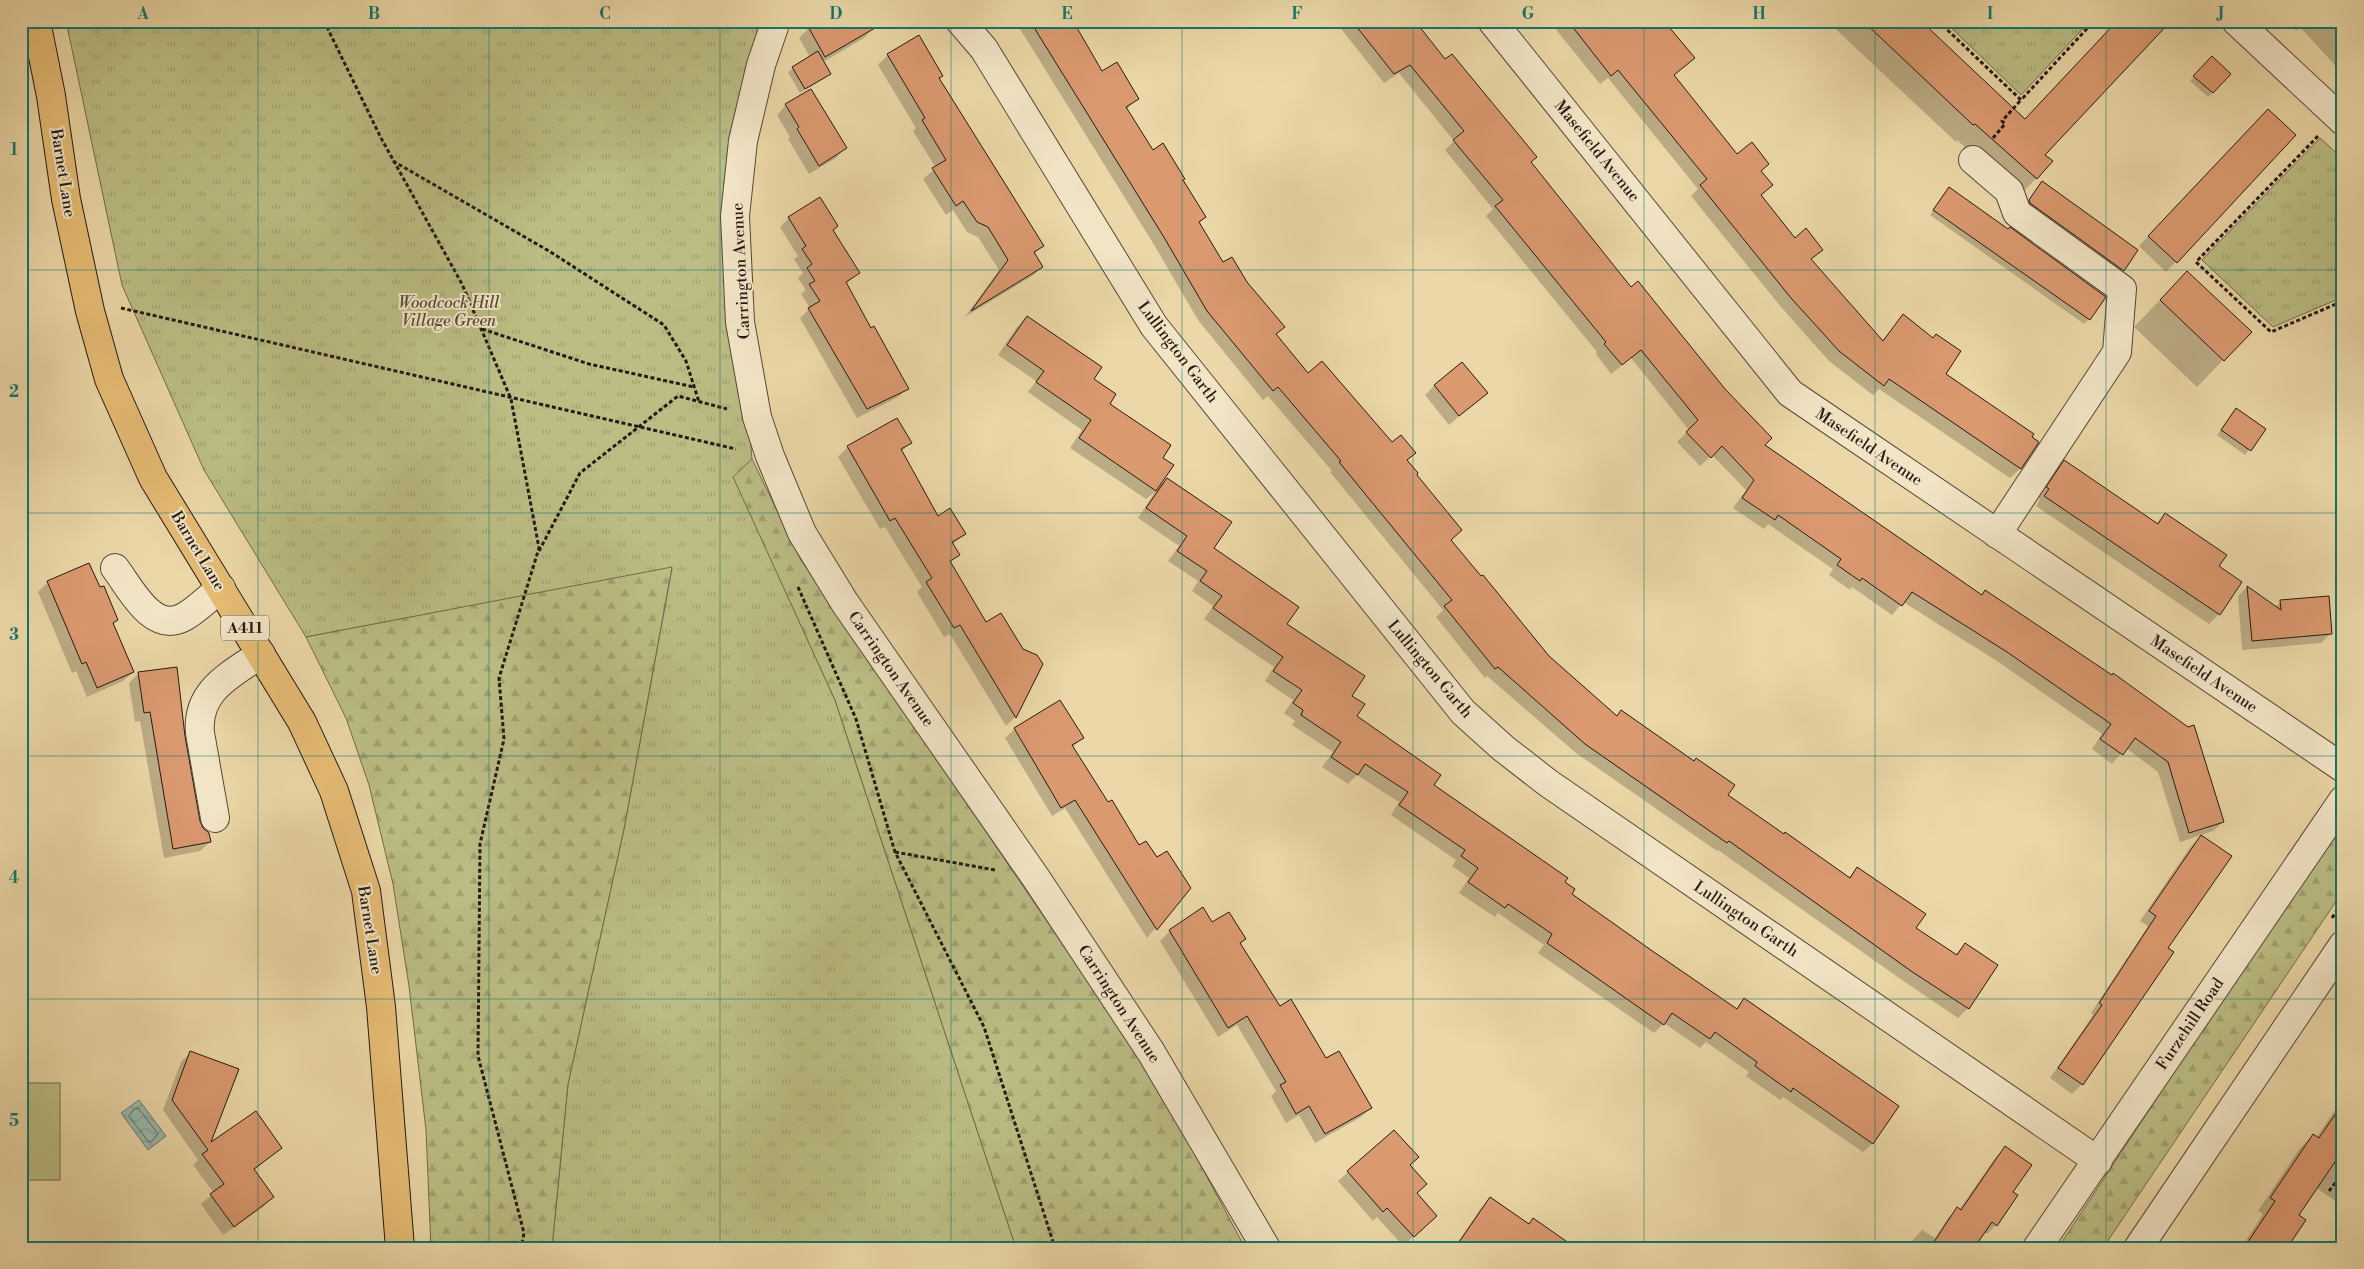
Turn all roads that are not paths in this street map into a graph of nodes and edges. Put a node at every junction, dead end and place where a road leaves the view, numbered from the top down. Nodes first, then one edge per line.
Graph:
1 (36, 21) edge
2 (776, 21) edge
3 (960, 21) edge
4 (1492, 21) edge
5 (2236, 21) edge
6 (2340, 119) edge
7 (1973, 160) road end
8 (1997, 534) junction
9 (115, 568) dead end
10 (221, 588) junction
11 (261, 654) junction
12 (2343, 768) edge
13 (2343, 800) edge
14 (215, 818) dead end
15 (2343, 945) edge
16 (2098, 1161) junction
17 (400, 1248) edge
18 (1266, 1248) edge
19 (2037, 1248) edge
20 (2138, 1248) edge

1 - 10 main road, Barnet Lane / A411
2 - 18 street, Carrington Avenue
3 - 16 street, Lullington Garth
4 - 8 street, Masefield Avenue
5 - 6 street
7 - 8 street
8 - 12 street, Masefield Avenue
9 - 10 street
10 - 11 main road, Barnet Lane / A411
11 - 14 street
11 - 17 main road, Barnet Lane / A411
13 - 16 street, Furzehill Road
15 - 20 street
16 - 19 street, Furzehill Road

